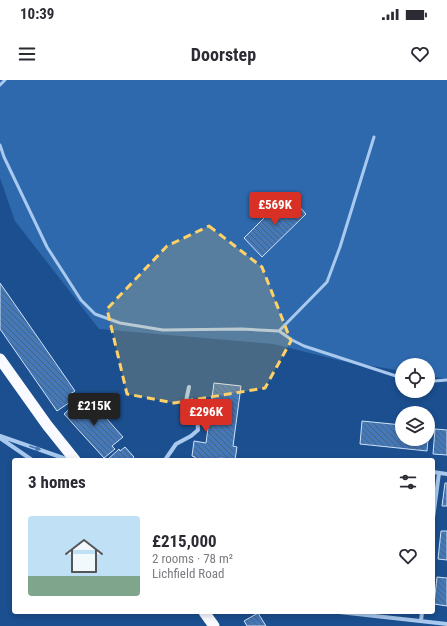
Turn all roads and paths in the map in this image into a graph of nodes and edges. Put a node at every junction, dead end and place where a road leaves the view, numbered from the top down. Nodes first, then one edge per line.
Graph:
1 (6, 80) edge
2 (0, 85) edge
3 (374, 137) dead end
4 (0, 145) edge
5 (279, 331) junction
6 (0, 359) edge
7 (395, 376) edge
8 (447, 380) edge
9 (435, 382) edge
10 (189, 388) dead end
11 (0, 437) edge
12 (29, 458) edge
13 (63, 458) edge
14 (73, 458) edge
15 (166, 458) edge
16 (435, 472) edge
17 (438, 473) junction
18 (447, 474) edge
19 (435, 500) edge
20 (205, 614) edge
21 (357, 614) edge
22 (422, 614) edge
23 (421, 621) junction
24 (447, 624) edge
25 (214, 626) edge

1 - 2 lane
3 - 5 lane
4 - 5 lane
5 - 7 lane
6 - 14 highway
8 - 9 lane
10 - 15 street
11 - 12 street
11 -> 13 street
16 - 17 street
17 - 18 street
17 - 19 street
20 - 25 highway
21 - 23 street
22 - 23 street
23 - 24 street

